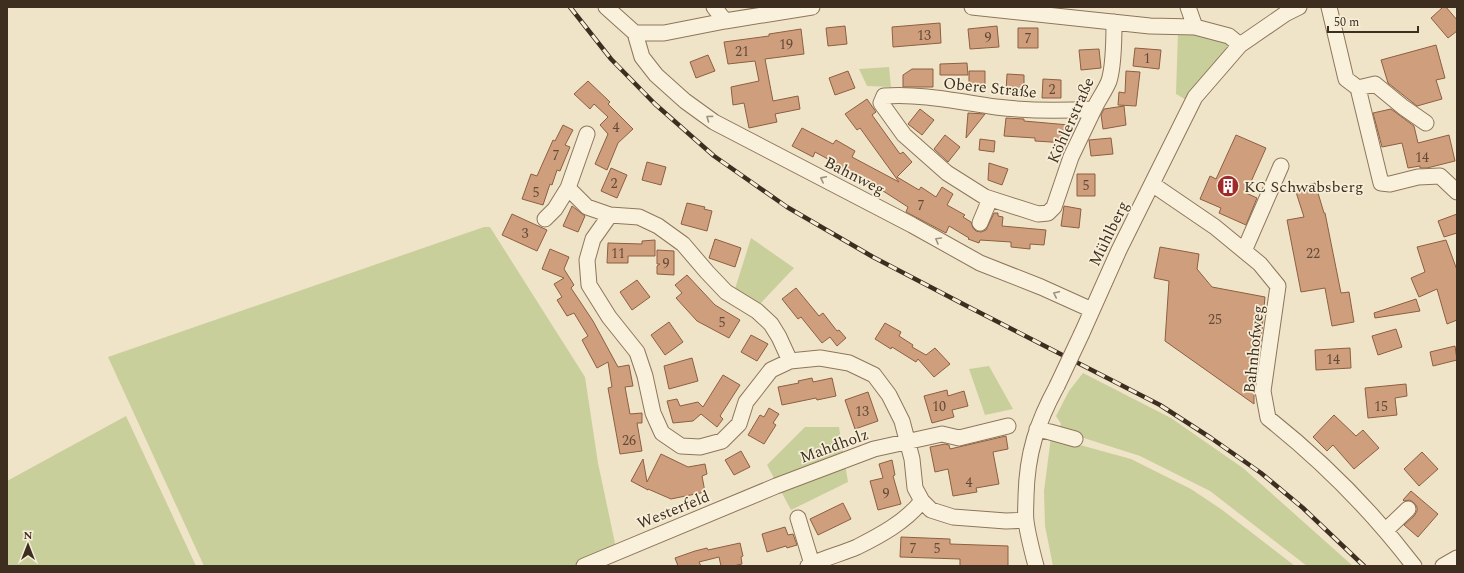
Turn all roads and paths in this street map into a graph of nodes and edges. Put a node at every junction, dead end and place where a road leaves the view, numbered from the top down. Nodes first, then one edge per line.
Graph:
1 (606, 7) edge
2 (714, 7) edge
3 (812, 7) edge
4 (972, 7) edge
5 (1188, 7) edge
6 (1299, 7) edge
7 (1329, 7) edge
8 (725, 21) junction
9 (1114, 22) junction
10 (1195, 27) junction
11 (635, 33) junction
12 (1240, 46) junction
13 (1358, 88) junction
14 (1094, 109) junction
15 (1426, 122) dead end
16 (587, 134) dead end
17 (1281, 166) dead end
18 (1152, 184) junction
19 (568, 188) junction
20 (1457, 192) edge
21 (990, 199) junction
22 (610, 215) junction
23 (545, 219) dead end
24 (980, 223) dead end
25 (1244, 251) junction
26 (1092, 310) junction
27 (790, 361) junction
28 (1008, 426) dead end
29 (1037, 429) junction
30 (1075, 439) dead end
31 (906, 441) junction
32 (776, 486) joint
33 (922, 501) junction
34 (1408, 509) dead end
35 (798, 518) dead end
36 (1026, 520) junction
37 (1386, 530) junction
38 (1457, 558) edge
39 (810, 565) edge
40 (584, 566) edge
41 (1036, 566) edge
42 (1414, 566) edge
43 (1443, 566) edge

1 - 11 street
2 - 8 street
3 - 8 street
4 - 9 street
5 - 10 street
6 - 12 street, Mühlberg
7 - 13 street
8 - 11 street
9 - 10 street
9 - 14 street, Köhlerstraße
10 - 12 street
26 -> 11 street, Bahnweg
12 - 18 street, Mühlberg
13 - 15 street
13 - 20 street
14 - 21 street, Köhlerstraße
14 - 21 street, Obere Straße
16 - 19 street
17 - 25 street
18 - 25 street, Bahnhofweg
18 - 26 street, Mühlberg
19 - 22 street
19 - 23 street
21 - 24 street
22 - 27 street
22 - 27 street
25 - 37 street, Bahnhofweg
26 - 29 street, Mühlberg, bridge
27 - 31 street
28 - 31 street, Mahdholz
29 - 30 street
29 - 36 street, Mühlberg
31 - 32 street, Mahdholz
31 - 33 street
32 - 40 street, Westerfeld
33 - 36 street
33 - 39 street
34 - 37 street
35 - 39 street
36 - 41 street, Mühlberg
37 - 42 street, Bahnhofweg
38 - 43 street

